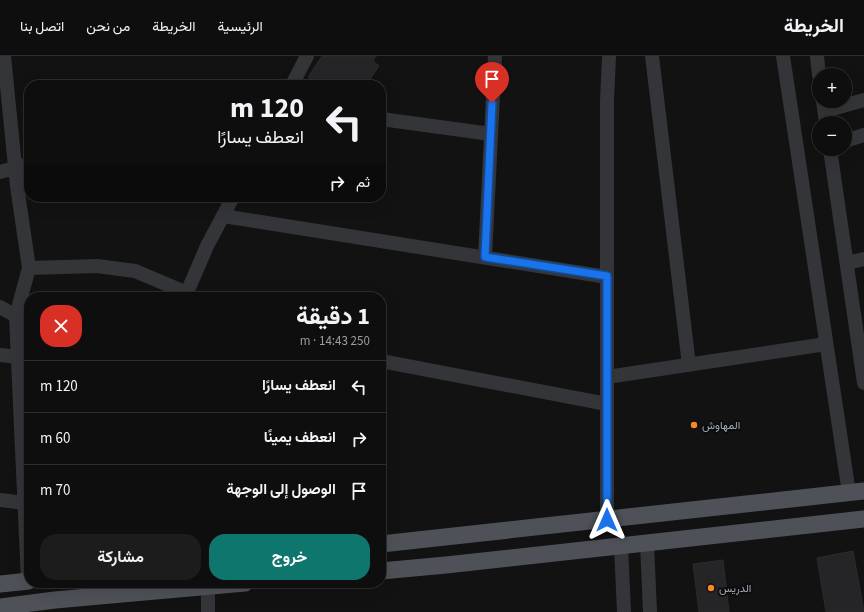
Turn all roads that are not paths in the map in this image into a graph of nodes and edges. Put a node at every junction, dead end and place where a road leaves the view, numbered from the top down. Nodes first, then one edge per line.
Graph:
1 (4, 56) edge
2 (307, 56) edge
3 (495, 56) edge
4 (609, 56) edge
5 (652, 56) edge
6 (783, 56) edge
7 (817, 56) edge
8 (819, 68) edge
9 (295, 80) edge
10 (864, 100) edge
11 (825, 112) edge
12 (386, 120) edge
13 (491, 134) junction
14 (864, 135) edge
15 (852, 139) edge
16 (831, 156) edge
17 (22, 166) edge
18 (0, 172) edge
19 (24, 195) edge
20 (24, 202) edge
21 (230, 202) edge
22 (223, 216) junction
23 (485, 257) junction
24 (864, 259) edge
25 (847, 263) junction
26 (29, 268) junction
27 (607, 276) junction
28 (180, 292) edge
29 (187, 292) edge
30 (0, 307) edge
31 (16, 316) junction
32 (826, 344) junction
33 (0, 355) edge
34 (18, 358) junction
35 (386, 362) edge
36 (689, 365) junction
37 (607, 377) junction
38 (864, 383) edge
39 (607, 404) junction
40 (24, 482) edge
41 (856, 492) edge
42 (0, 500) edge
43 (24, 503) edge
44 (607, 520) junction
45 (864, 520) edge
46 (386, 543) edge
47 (647, 543) junction
48 (621, 546) junction
49 (386, 571) edge
50 (24, 582) edge
51 (0, 584) edge
52 (186, 588) edge
53 (208, 588) edge
54 (0, 607) edge
55 (24, 608) edge
56 (208, 612) edge
57 (624, 612) edge
58 (650, 612) edge

1 - 17 street
2 - 9 street
3 - 13 street
4 - 27 street
5 - 36 street
6 - 32 street
7 - 8 street
10 - 11 street
12 - 13 street
13 - 23 street
14 - 15 street
16 - 25 street
17 - 18 street
17 - 19 street
20 - 26 street
21 - 22 street
22 - 23 street
22 - 29 street
23 - 27 street
24 - 25 street
25 - 38 street
26 - 28 street
26 - 31 street
27 - 37 street
30 - 31 street
31 - 34 street
32 - 36 street
32 - 41 street
33 - 34 street
34 - 40 street
35 - 39 street
36 - 37 street
37 - 39 street
39 - 44 street
41 - 44 main road
42 - 43 street
44 - 46 main road
45 - 47 main road
47 - 48 main road
47 - 58 street
48 - 49 main road
48 - 57 street
50 - 51 main road
52 - 55 main road
53 - 56 street
54 - 55 main road

